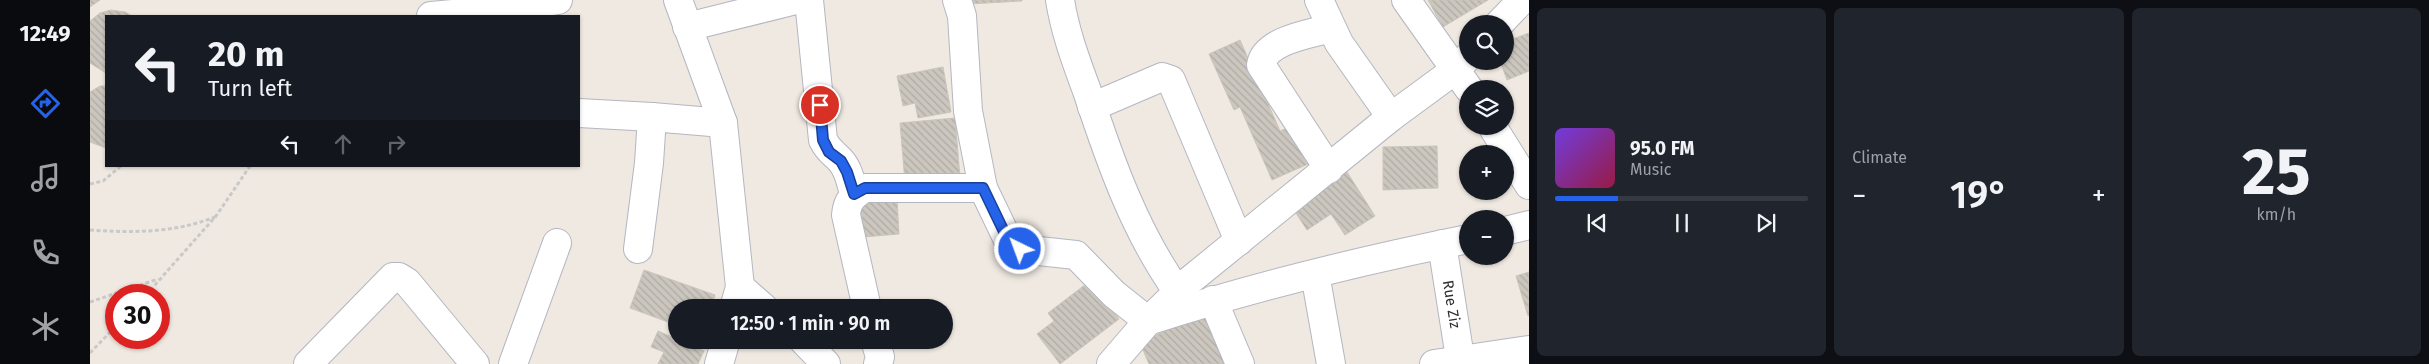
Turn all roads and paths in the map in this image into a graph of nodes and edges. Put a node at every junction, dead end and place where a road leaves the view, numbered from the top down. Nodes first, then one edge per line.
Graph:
1 (558, 0) edge
2 (678, 0) edge
3 (809, 0) edge
4 (957, 0) edge
5 (1060, 0) edge
6 (1319, 0) edge
7 (1406, 0) edge
8 (1522, 0) edge
9 (781, 2) edge
10 (722, 9) edge
11 (441, 15) edge
12 (1508, 15) edge
13 (687, 26) junction
14 (1331, 28) junction
15 (1464, 72) edge
16 (1092, 107) junction
17 (580, 113) edge
18 (652, 117) junction
19 (1392, 117) junction
20 (723, 123) junction
21 (1498, 135) edge
22 (120, 167) edge
23 (249, 167) edge
24 (1329, 169) junction
25 (90, 184) edge
26 (1529, 185) edge
27 (983, 188) junction
28 (854, 194) junction
29 (216, 216) junction
30 (1529, 225) edge
31 (1514, 229) edge
32 (90, 230) edge
33 (1239, 241) junction
34 (1455, 242) edge
35 (558, 243) dead end
36 (638, 249) dead end
37 (1315, 274) junction
38 (161, 278) junction
39 (156, 284) edge
40 (1178, 292) junction
41 (737, 297) edge
42 (865, 299) edge
43 (1213, 300) junction
44 (90, 302) edge
45 (1148, 321) junction
46 (105, 337) edge
47 (723, 349) edge
48 (812, 349) edge
49 (878, 349) edge
50 (1529, 350) edge
51 (90, 353) edge
52 (1123, 358) edge
53 (1452, 362) edge
54 (308, 364) edge
55 (475, 364) edge
56 (513, 364) edge
57 (719, 364) edge
58 (826, 364) edge
59 (878, 364) edge
60 (1240, 364) edge
61 (1331, 364) edge

1 - 11 street
2 - 13 street
3 - 28 street
4 - 27 street
5 - 16 street
6 - 14 street
7 - 15 street
8 - 12 street
9 - 10 street
10 - 13 street
13 - 20 street
14 - 19 street
14 - 24 street
15 - 19 street
16 - 33 street
16 - 40 street
17 - 18 street
18 - 20 street
18 - 36 street
19 - 24 street
20 - 41 street
21 - 26 street
22 - 25 path
23 - 29 path
24 - 33 street
27 - 28 street
27 - 45 street
28 - 42 street
29 - 32 path
29 - 38 path
30 - 31 street
33 - 40 street
34 - 37 street
34 - 53 street, Rue Ziz
35 - 56 street
37 - 43 street
37 - 61 street
38 - 39 path
38 - 44 path
40 - 45 street
43 - 45 street
43 - 60 street
45 - 52 street
46 - 51 path
47 - 57 street
48 - 58 street
49 - 59 street
50 - 53 street
54 - 55 street

